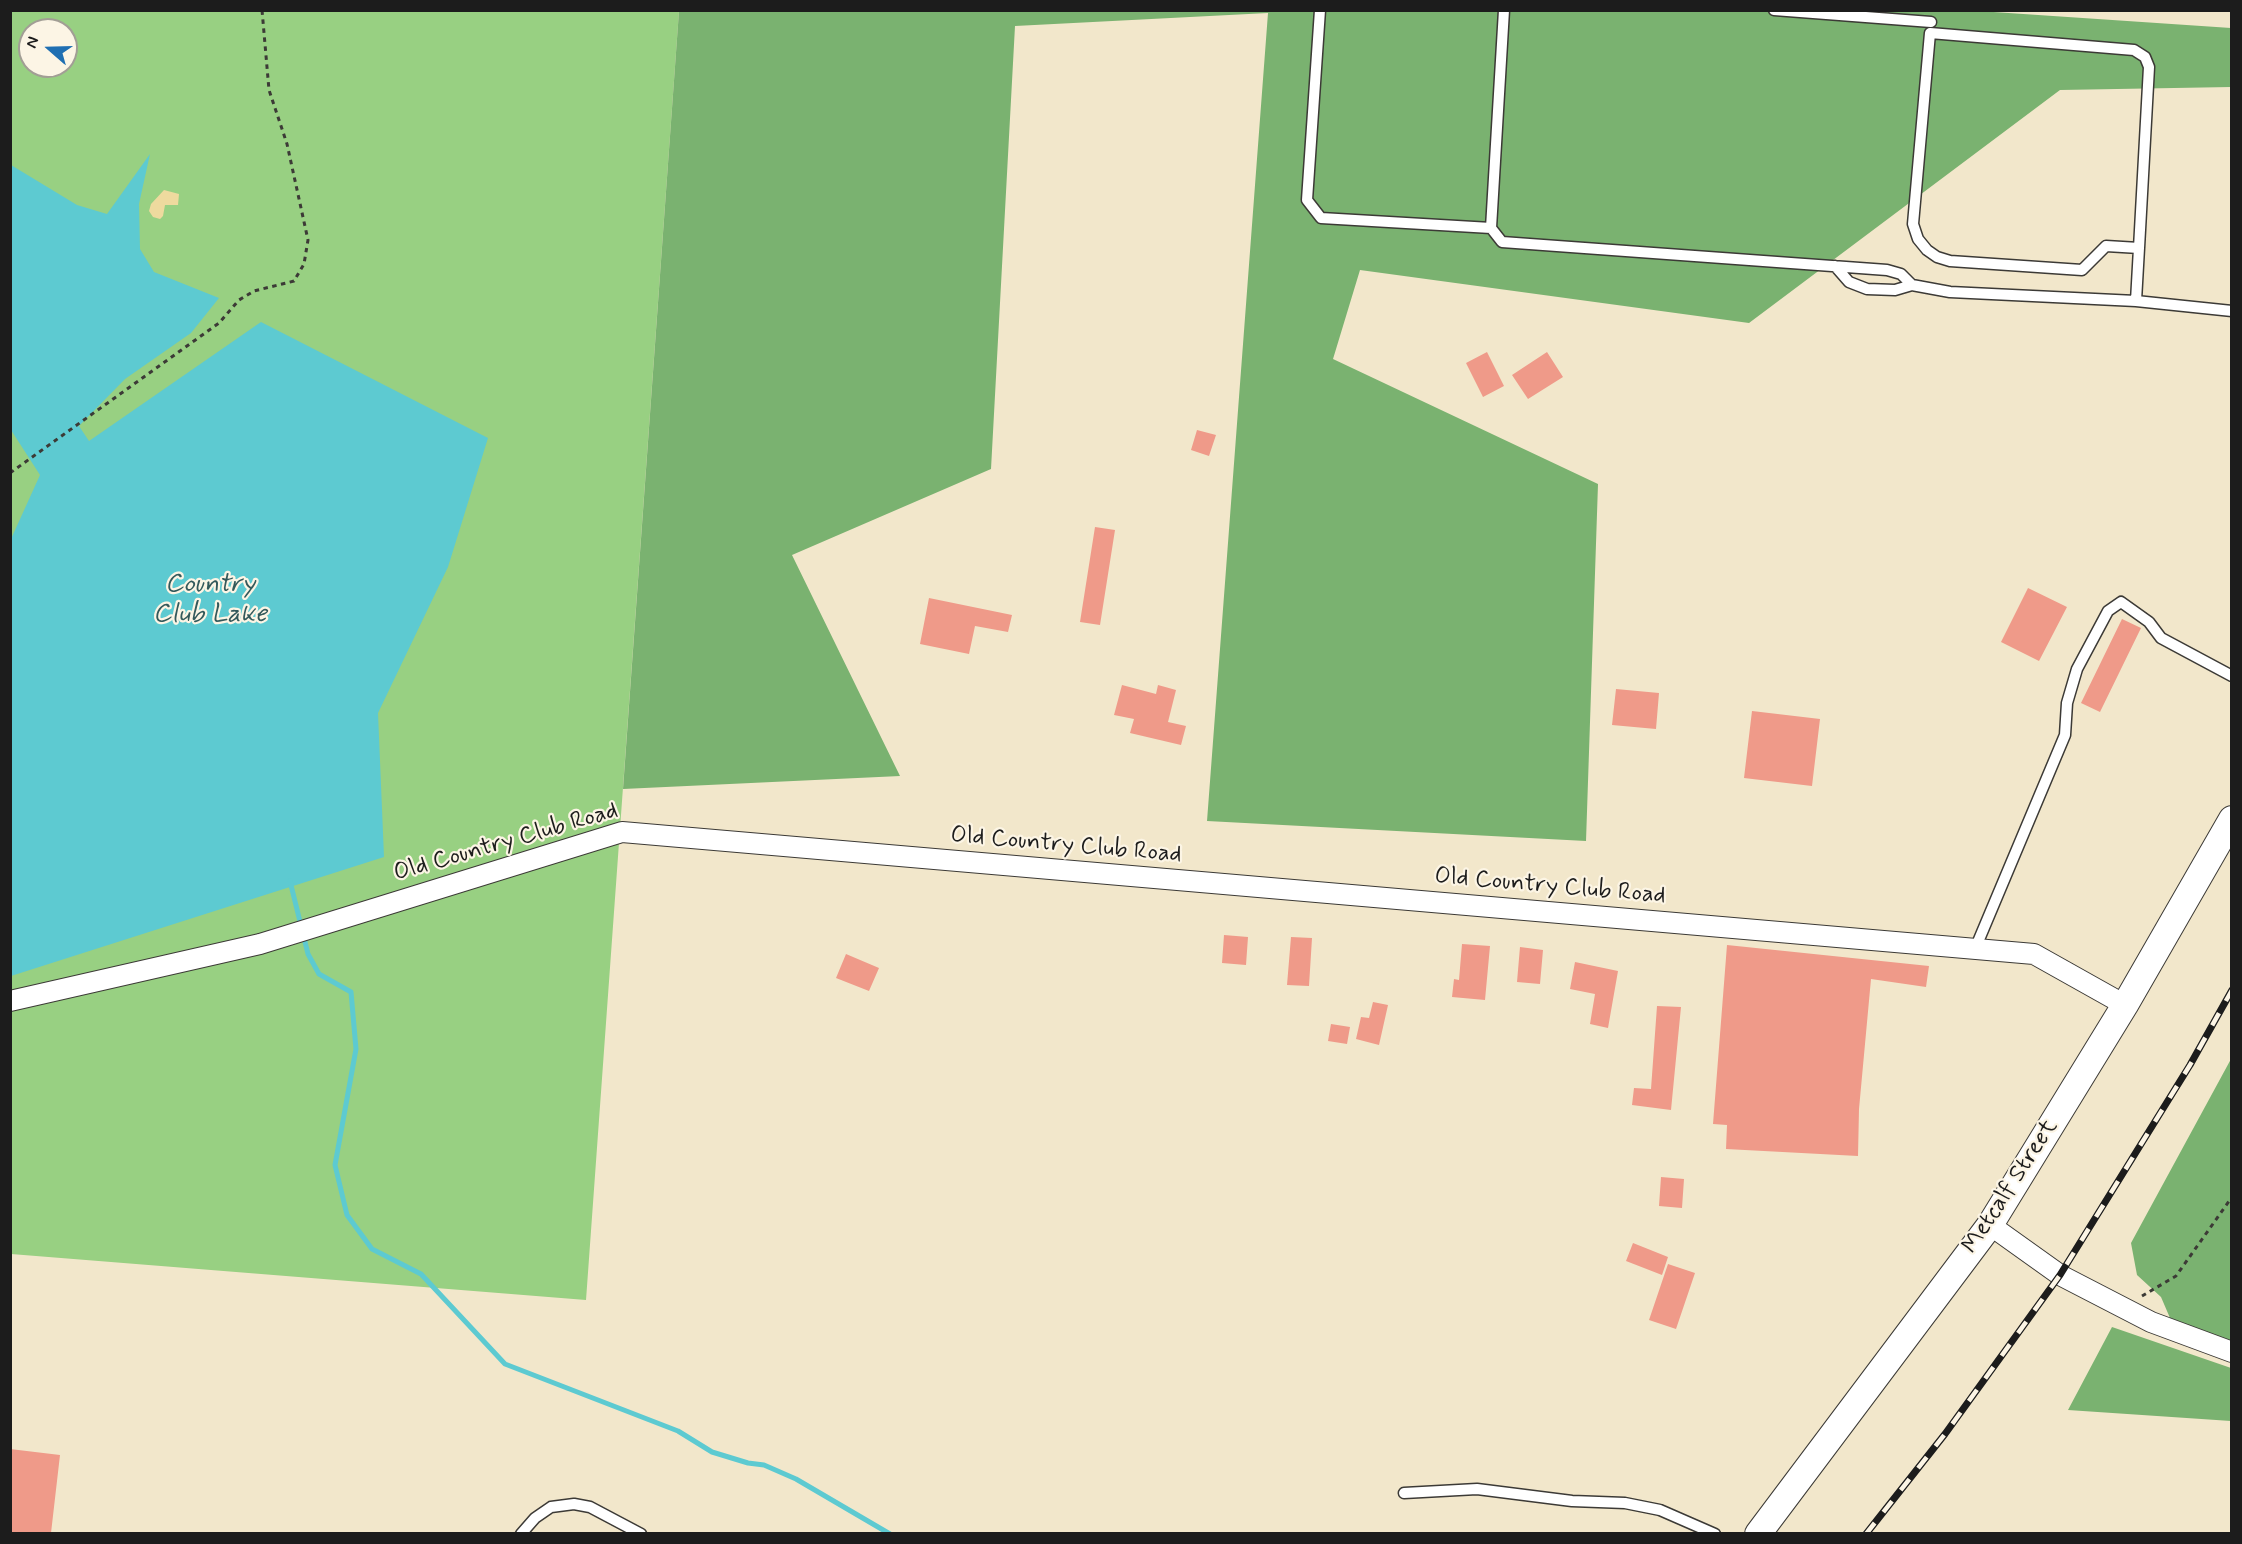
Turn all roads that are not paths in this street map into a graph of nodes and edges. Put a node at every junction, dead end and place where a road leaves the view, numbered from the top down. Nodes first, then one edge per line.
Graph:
1 (1320, 10) edge
2 (1504, 10) edge
3 (1774, 10) edge
4 (1931, 22) edge
5 (1491, 228) junction
6 (2139, 248) junction
7 (1835, 266) junction
8 (1912, 285) junction
9 (2136, 301) junction
10 (2232, 310) edge
11 (2232, 676) edge
12 (2232, 819) edge
13 (1975, 949) junction
14 (10, 1001) edge
15 (2125, 1005) junction
16 (1990, 1225) junction
17 (2232, 1352) edge
18 (1404, 1493) dead end
19 (521, 1533) edge
20 (642, 1533) edge
21 (1715, 1533) edge
22 (1758, 1533) edge

1 - 5 lane
2 - 5 lane
3 - 4 lane
4 - 6 lane
4 - 6 lane
5 - 7 lane
6 - 9 lane
7 - 8 lane
7 - 8 lane
8 - 9 lane
9 - 10 lane
11 - 13 lane
12 - 15 street, Metcalf Street
13 - 14 street, Old Country Club Road
13 - 15 street, Old Country Club Road
15 - 16 street, Metcalf Street
16 - 17 street
16 - 22 street, Metcalf Street
18 - 21 lane
19 - 20 lane

